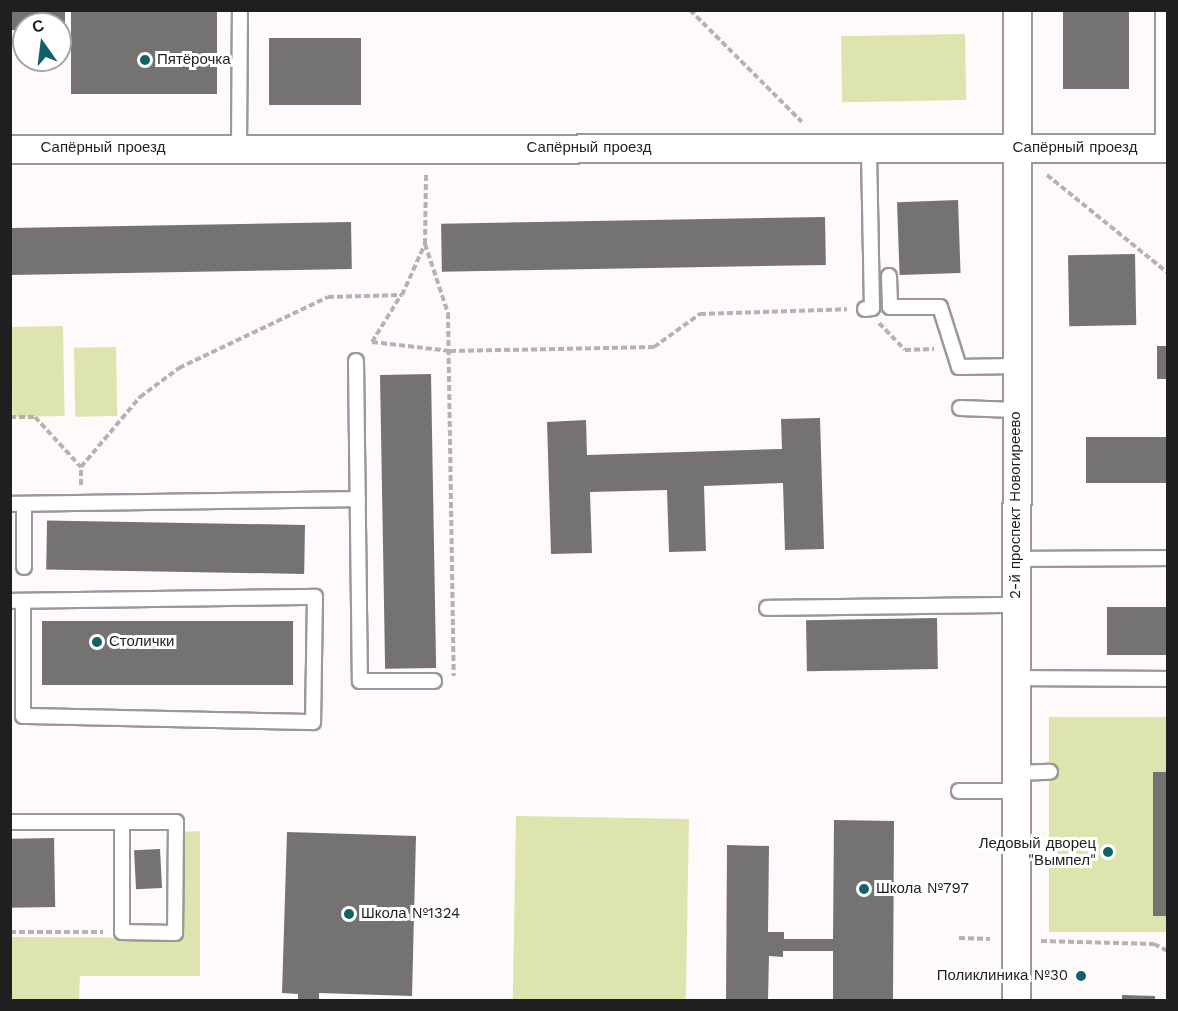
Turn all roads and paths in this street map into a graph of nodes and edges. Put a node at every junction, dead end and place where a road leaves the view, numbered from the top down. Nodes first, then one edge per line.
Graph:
1 (240, 10) edge
2 (690, 10) edge
3 (1017, 10) edge
4 (1163, 11) edge
5 (1167, 11) edge
6 (238, 147) junction
7 (10, 148) edge
8 (829, 148) junction
9 (869, 148) junction
10 (1016, 148) junction
11 (1165, 148) edge
12 (427, 169) dead end
13 (1045, 173) dead end
14 (425, 244) junction
15 (1167, 273) edge
16 (889, 276) dead end
17 (402, 295) junction
18 (865, 309) junction
19 (372, 342) junction
20 (953, 348) junction
21 (450, 351) junction
22 (356, 361) joint
23 (1016, 366) junction
24 (960, 408) dead end
25 (1016, 410) junction
26 (10, 417) edge
27 (81, 467) junction
28 (358, 500) junction
29 (17, 504) edge
30 (81, 504) junction
31 (1167, 558) edge
32 (1016, 559) junction
33 (24, 567) dead end
34 (17, 601) edge
35 (1016, 605) junction
36 (767, 608) dead end
37 (1016, 678) junction
38 (1167, 679) edge
39 (434, 681) joint
40 (1050, 772) dead end
41 (1016, 782) junction
42 (959, 791) dead end
43 (10, 822) edge
44 (122, 822) junction
45 (10, 932) edge
46 (122, 932) junction
47 (959, 938) dead end
48 (992, 939) dead end
49 (1031, 940) dead end
50 (1167, 951) edge
51 (1016, 1000) edge

1 - 6 lane
2 - 8 path
3 - 10 street, 2-й проспект Новогиреево
4 - 5 lane
4 - 11 lane
6 - 7 street, Сапёрный проезд
6 - 8 street, Сапёрный проезд
8 - 9 street, Сапёрный проезд
9 - 10 street, Сапёрный проезд
9 - 18 lane
10 - 11 street, Сапёрный проезд
10 - 23 street, 2-й проспект Новогиреево
12 - 14 path
13 - 15 path
14 - 17 path
14 - 21 path
16 - 20 lane
17 - 19 path
17 - 27 path
18 - 20 path
18 - 21 path
19 - 21 path
19 - 22 path
20 - 23 lane
21 - 39 path
22 - 28 lane
23 - 25 street, 2-й проспект Новогиреево
24 - 25 lane
25 - 32 street, 2-й проспект Новогиреево
26 - 27 path
27 - 30 path
28 - 30 lane
28 - 39 lane
29 - 30 lane
29 - 33 lane
31 - 32 lane
32 - 35 street, 2-й проспект Новогиреево
34 - 34 lane
35 - 36 lane
35 - 37 street, 2-й проспект Новогиреево
37 - 38 lane
37 - 41 street, 2-й проспект Новогиреево
40 - 41 lane
41 - 42 lane
41 - 51 street, 2-й проспект Новогиреево
43 - 44 lane
44 - 46 lane
44 - 46 lane
45 - 46 path
47 - 48 path
49 - 50 path

